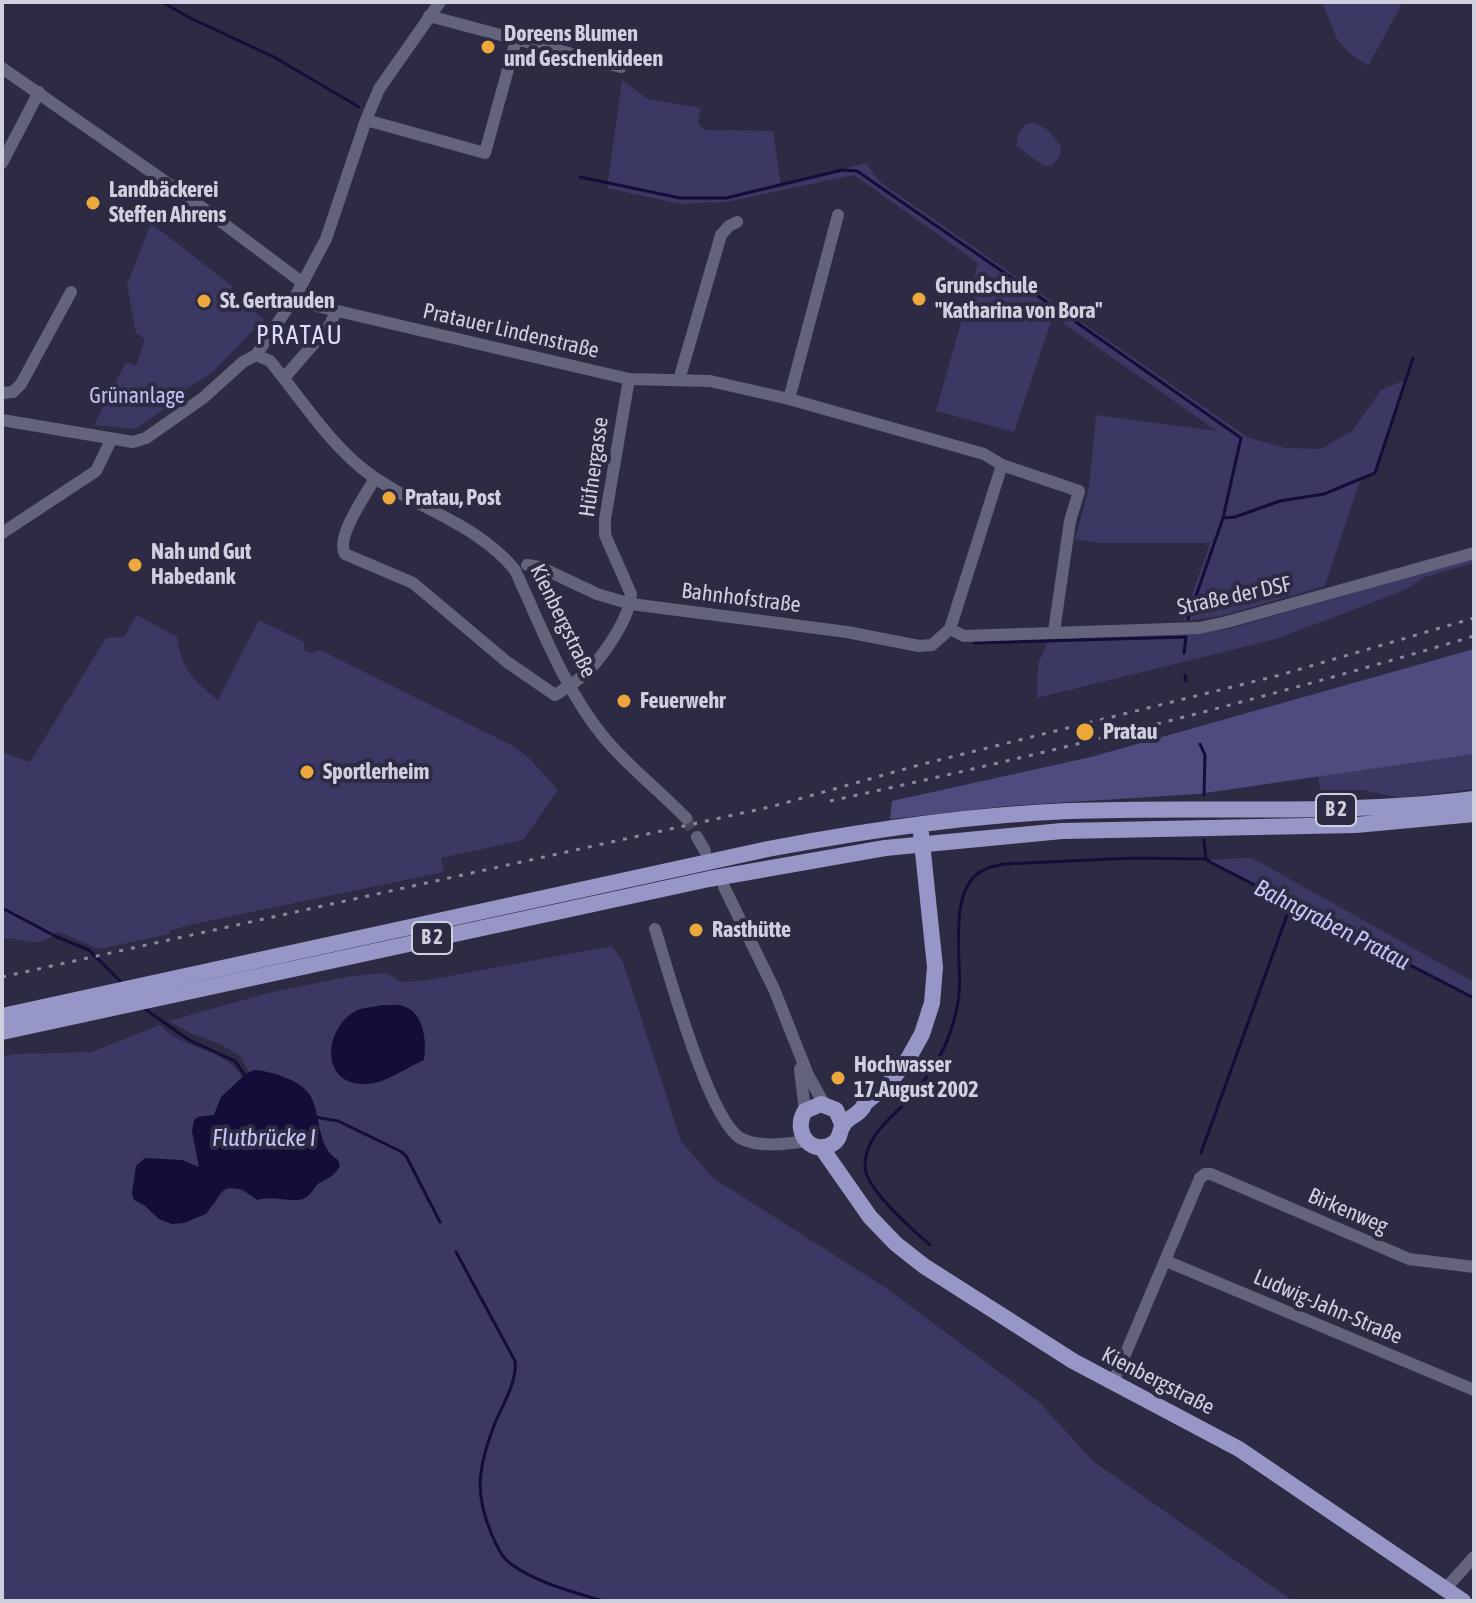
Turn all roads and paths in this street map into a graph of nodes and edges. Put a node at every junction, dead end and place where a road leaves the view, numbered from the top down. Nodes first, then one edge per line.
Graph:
1 (440, 2) edge
2 (429, 16) junction
3 (516, 40) junction
4 (621, 67) dead end
5 (2, 68) edge
6 (39, 92) junction
7 (366, 120) junction
8 (2, 163) edge
9 (838, 215) dead end
10 (737, 222) dead end
11 (303, 283) junction
12 (71, 292) dead end
13 (295, 297) junction
14 (336, 311) junction
15 (256, 355) junction
16 (284, 378) junction
17 (629, 379) junction
18 (679, 380) junction
19 (2, 393) edge
20 (789, 399) junction
21 (2, 420) edge
22 (111, 440) junction
23 (1002, 465) junction
24 (375, 478) junction
25 (2, 533) edge
26 (1474, 553) edge
27 (527, 565) dead end
28 (631, 604) junction
29 (950, 629) junction
30 (1054, 631) junction
31 (570, 685) junction
32 (1474, 799) edge
33 (1474, 814) edge
34 (686, 818) tunnel mouth
35 (919, 824) junction
36 (697, 837) tunnel mouth
37 (922, 844) junction
38 (716, 869) junction
39 (655, 929) dead end
40 (212, 978) junction
41 (2, 1016) edge
42 (2, 1032) edge
43 (798, 1054) junction
44 (834, 1113) junction
45 (813, 1134) junction
46 (1166, 1261) junction
47 (1474, 1267) edge
48 (1113, 1383) junction
49 (1474, 1390) edge
50 (1474, 1557) edge
51 (1445, 1589) junction
52 (1463, 1601) edge

1 - 2 street
2 - 3 street
2 - 7 street
3 - 4 street
3 - 7 street
5 - 6 street
6 - 8 street
6 - 11 street
7 - 11 street
9 - 20 street
10 - 18 street
11 - 13 street
12 - 19 street
13 - 14 street, Pratauer Lindenstraße
13 - 15 street
14 - 16 street
14 - 17 street, Pratauer Lindenstraße
15 - 16 street
15 - 22 street
16 - 24 street
17 - 18 street, Pratauer Lindenstraße
17 - 28 street, Hüfnergasse
18 - 20 street, Pratauer Lindenstraße
20 - 23 street, Pratauer Lindenstraße
21 - 22 street
22 - 25 street
23 - 29 street
23 - 30 street, Pratauer Lindenstraße
24 - 31 street, Kienbergstraße
24 - 31 street
26 - 30 street, Straße der DSF
27 - 28 street, Bahnhofstraße
28 - 29 street, Bahnhofstraße
28 - 31 street
29 - 30 street, Straße der DSF
31 - 34 street, Kienbergstraße
32 - 35 main road, B 2
33 - 37 main road, B 2
35 - 37 main road
35 - 38 main road, B 2
36 - 38 street, Kienbergstraße
37 - 38 main road, B 2
37 - 44 main road
38 - 40 main road, B 2
38 - 43 street, Kienbergstraße
39 - 45 street
40 - 41 main road, B 2
40 - 42 main road, B 2
43 - 44 street, Kienbergstraße
43 - 45 street, Kienbergstraße
44 - 45 main road
44 - 45 main road
45 - 48 main road, Kienbergstraße
46 - 47 street, Birkenweg
46 - 48 street
46 - 49 street, Ludwig-Jahn-Straße
48 - 51 main road, Kienbergstraße
50 - 51 street
51 - 52 main road, Kienbergstraße

